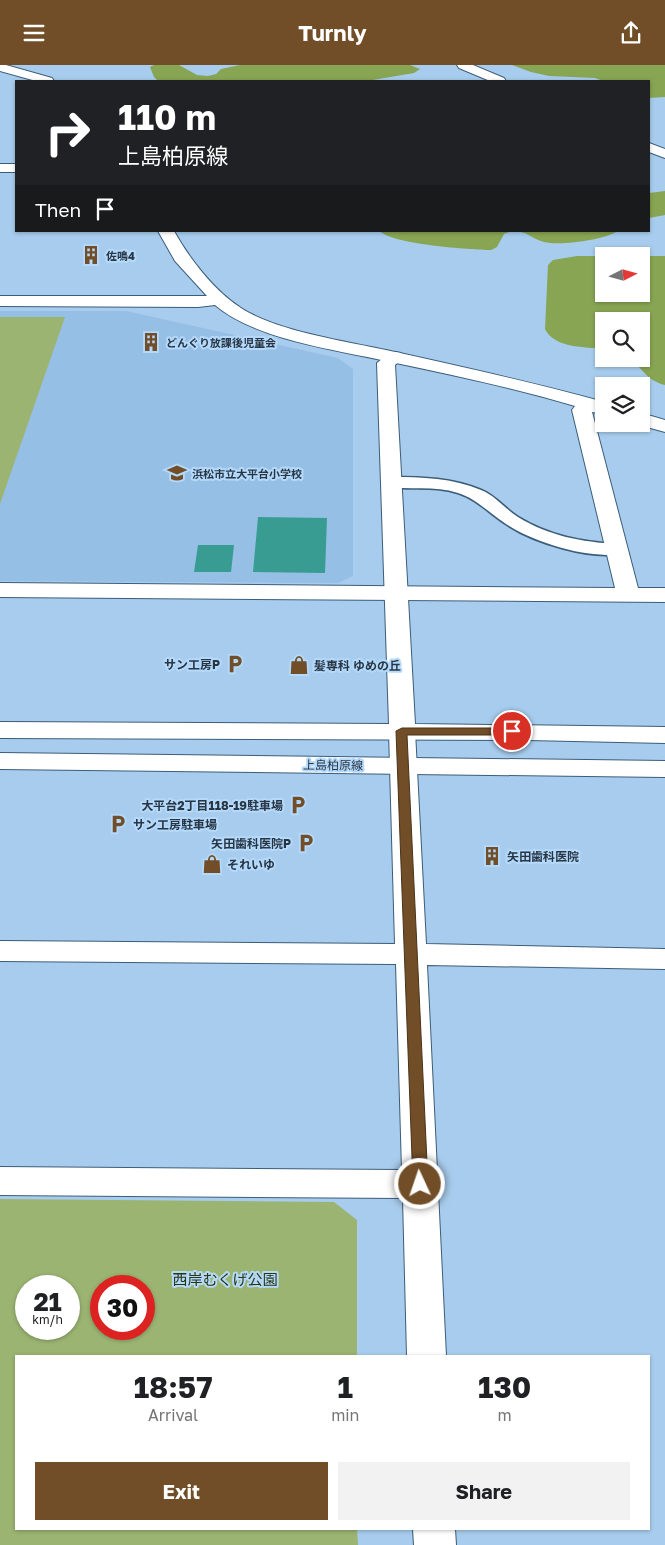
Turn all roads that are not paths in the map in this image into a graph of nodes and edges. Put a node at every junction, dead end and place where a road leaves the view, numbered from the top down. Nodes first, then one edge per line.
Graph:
1 (463, 65) edge
2 (0, 67) edge
3 (45, 80) edge
4 (498, 80) edge
5 (650, 147) edge
6 (665, 154) edge
7 (0, 168) edge
8 (15, 169) edge
9 (167, 232) edge
10 (219, 299) junction
11 (0, 301) edge
12 (395, 357) junction
13 (595, 405) edge
14 (595, 407) edge
15 (650, 422) edge
16 (665, 426) edge
17 (391, 482) junction
18 (617, 549) junction
19 (0, 590) edge
20 (396, 592) junction
21 (628, 594) junction
22 (665, 595) edge
23 (0, 730) edge
24 (402, 731) junction
25 (665, 735) edge
26 (0, 761) edge
27 (403, 766) junction
28 (665, 769) edge
29 (0, 951) edge
30 (410, 954) junction
31 (665, 959) edge
32 (0, 1181) edge
33 (420, 1184) junction
34 (427, 1355) edge
35 (434, 1530) edge
36 (435, 1545) edge

1 - 4 street
2 - 3 street
5 - 6 street
7 - 8 street
9 - 10 street
10 - 11 street
10 - 12 street
12 - 13 street
12 - 17 street
14 - 18 street
15 - 16 street
17 - 18 lane
17 - 20 street
18 - 21 street
19 - 20 street
20 - 21 street
20 - 24 street
21 - 22 street
23 - 24 street
24 - 25 street
24 - 27 street
26 - 27 street, 上島柏原線
27 - 28 street, 上島柏原線
27 - 30 street
29 - 30 street
30 - 31 street
30 - 33 street
32 - 33 street
33 - 34 street
35 - 36 street

